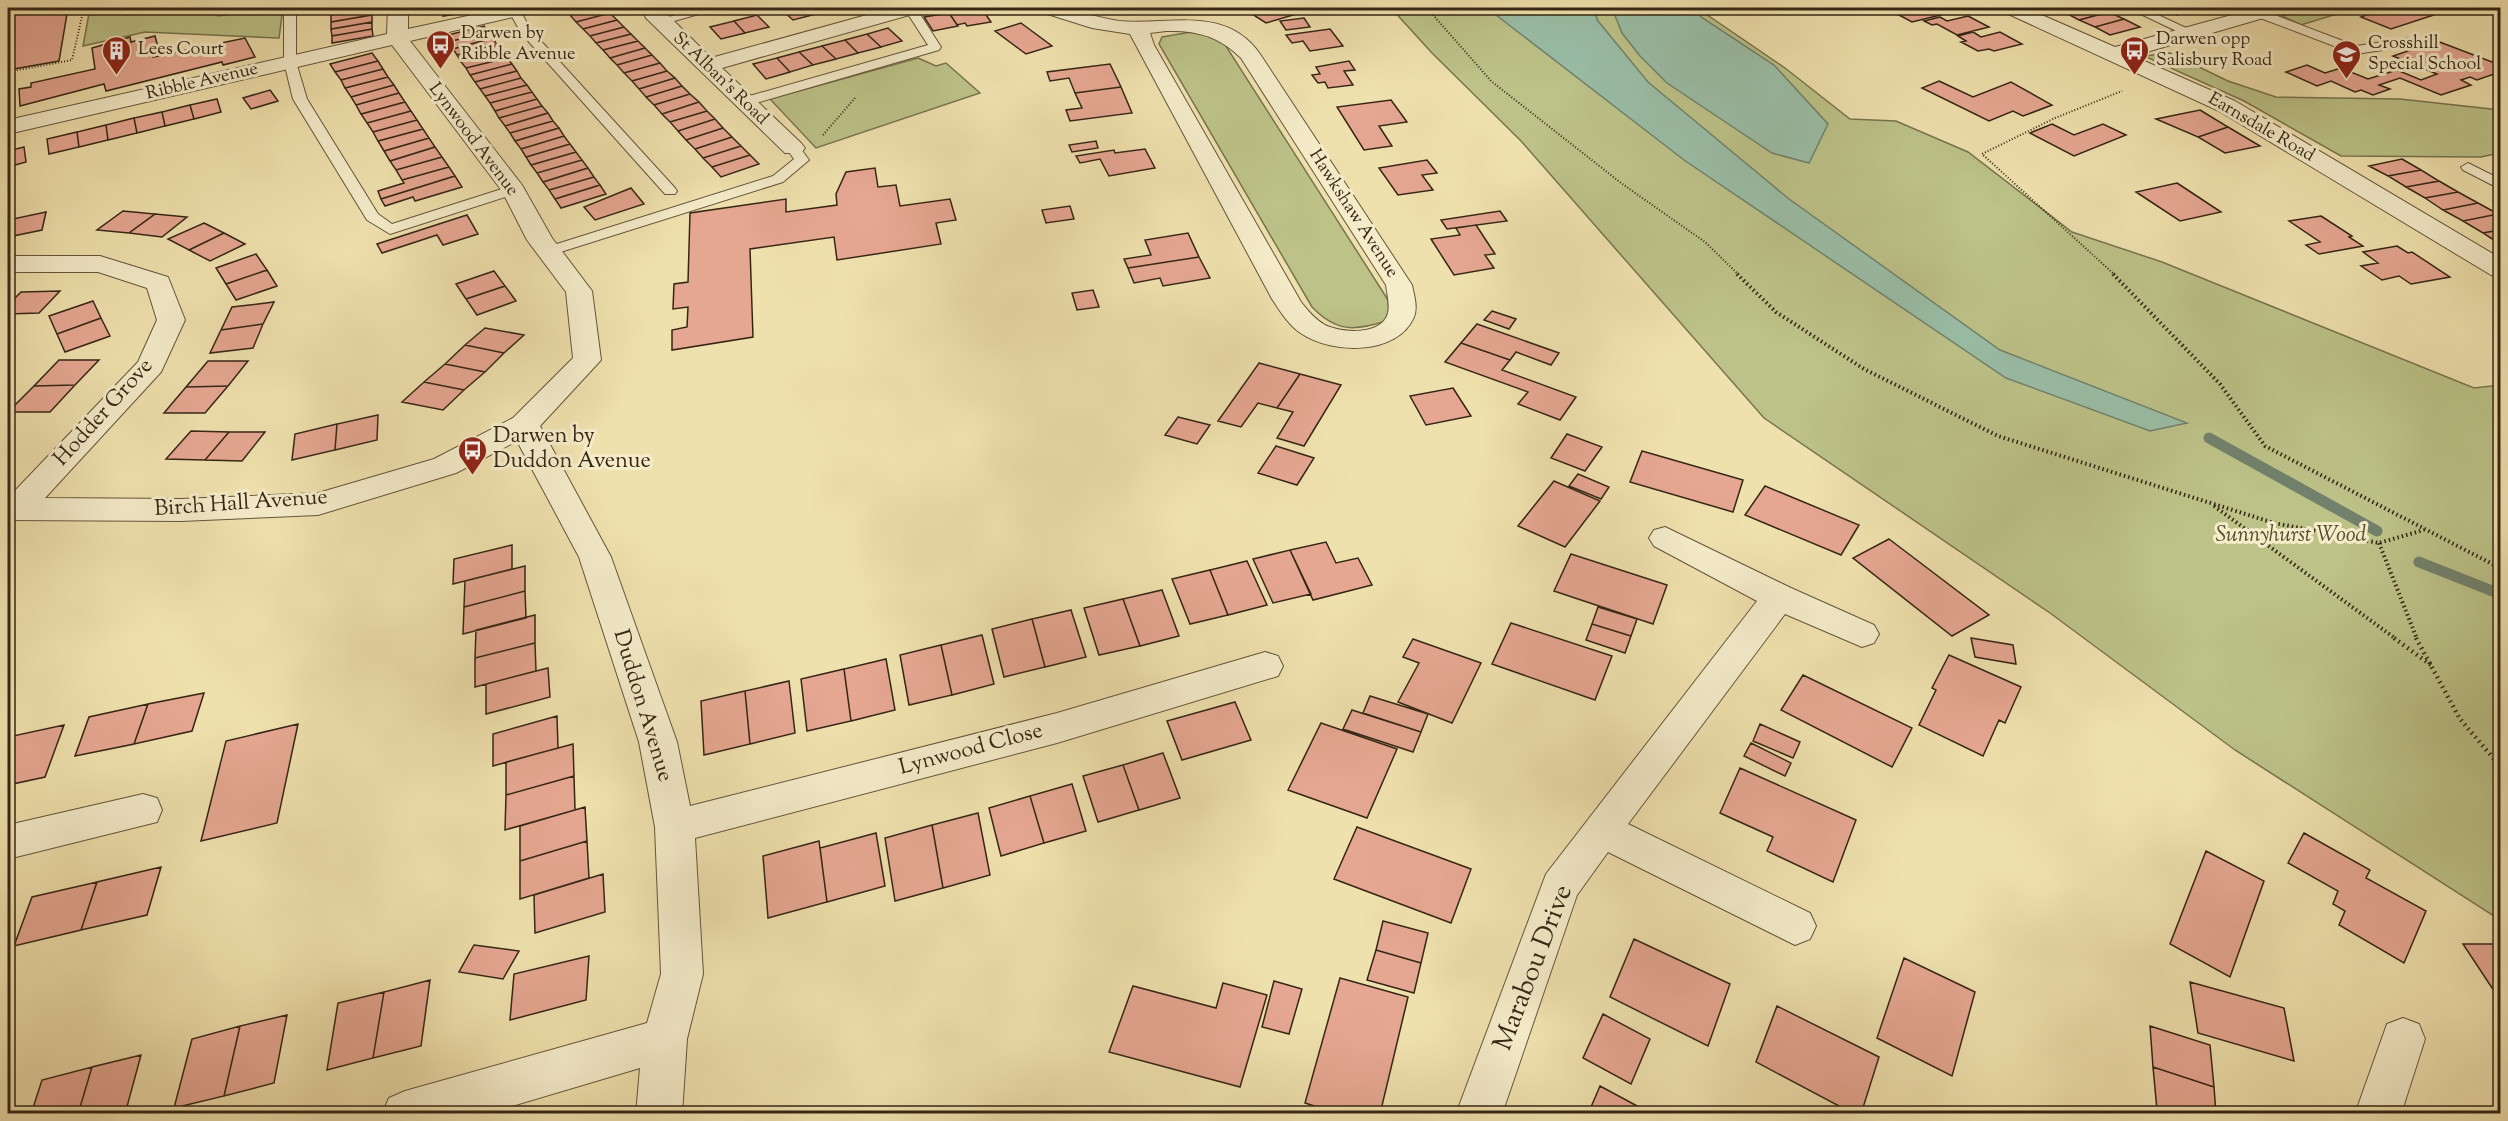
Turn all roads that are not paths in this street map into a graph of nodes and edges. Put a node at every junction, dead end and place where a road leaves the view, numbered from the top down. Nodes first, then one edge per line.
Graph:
1 (290, 8) edge
2 (398, 8) edge
3 (714, 8) edge
4 (907, 8) edge
5 (1048, 8) edge
6 (2011, 8) edge
7 (2134, 8) edge
8 (522, 9) edge
9 (2268, 10) edge
10 (656, 14) edge
11 (1138, 28) junction
12 (2191, 33) junction
13 (397, 38) junction
14 (2411, 42) dead end
15 (2112, 55) junction
16 (290, 63) junction
17 (706, 66) junction
18 (744, 102) junction
19 (8, 127) edge
20 (793, 148) joint
21 (2468, 167) dead end
22 (2500, 185) edge
23 (513, 190) junction
24 (670, 191) dead end
25 (545, 246) junction
26 (8, 264) edge
27 (2500, 269) edge
28 (524, 425) junction
29 (12, 509) edge
30 (1665, 538) dead end
31 (1779, 597) junction
32 (1862, 634) dead end
33 (1265, 666) dead end
34 (143, 810) dead end
35 (675, 827) junction
36 (1600, 830) junction
37 (8, 842) edge
38 (1795, 926) dead end
39 (665, 1039) junction
40 (2403, 1039) dead end
41 (405, 1113) edge
42 (659, 1113) edge
43 (1479, 1113) edge
44 (2378, 1113) edge

1 - 16 lane
2 - 13 street
3 - 10 lane
4 - 17 street
4 - 18 lane
5 - 11 street, Hawkshaw Avenue
6 - 15 street, Earnsdale Road
7 - 12 lane
8 - 13 street, Ribble Avenue
8 - 24 lane
9 - 12 street
9 - 14 lane
10 - 17 street, St Alban's Road
11 - 11 street, Hawkshaw Avenue
12 - 15 street
13 - 16 street, Ribble Avenue
13 - 23 street, Lynwood Avenue
15 - 27 street, Earnsdale Road
16 - 19 street, Ribble Avenue
16 - 23 lane
17 - 18 street, St Alban's Road
18 - 20 street, St Alban's Road
20 - 25 lane
21 - 22 lane
23 - 25 street, Lynwood Avenue
25 - 28 street, Birch Hall Avenue
26 - 29 street, Hodder Grove
28 - 29 street, Birch Hall Avenue
28 - 35 street, Duddon Avenue
30 - 31 street
31 - 32 street
31 - 36 street, Marabou Drive
33 - 35 street, Lynwood Close
34 - 37 street
35 - 39 street, Duddon Avenue
36 - 38 street
36 - 43 street, Marabou Drive
39 - 41 street
39 - 42 street, Duddon Avenue
40 - 44 street

